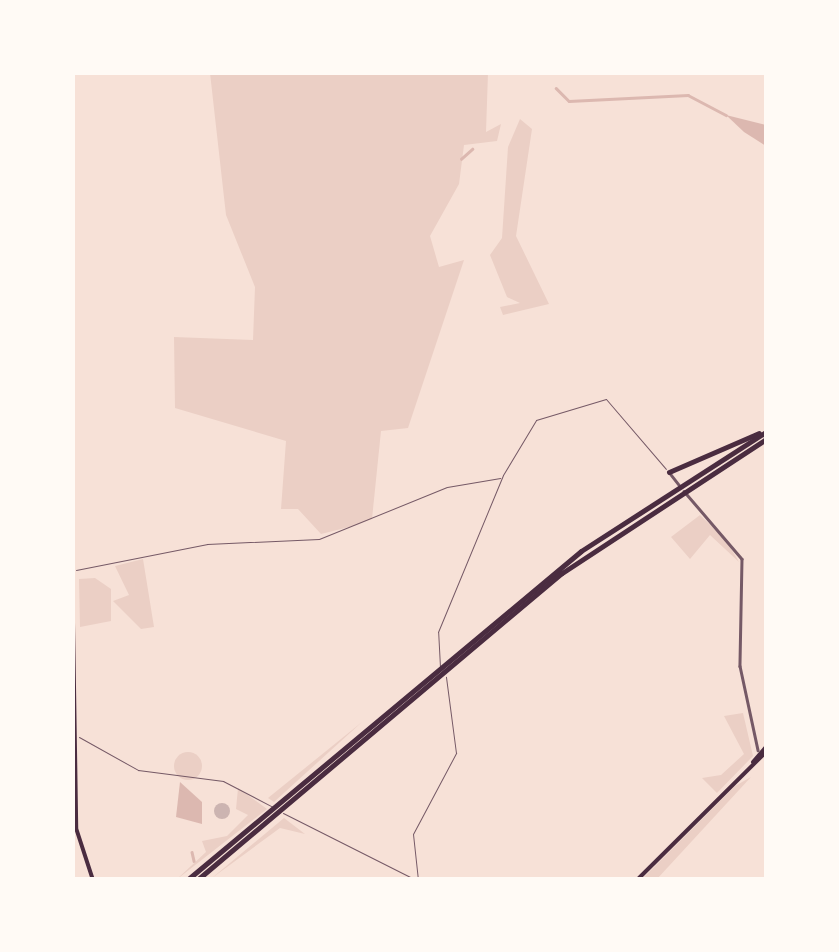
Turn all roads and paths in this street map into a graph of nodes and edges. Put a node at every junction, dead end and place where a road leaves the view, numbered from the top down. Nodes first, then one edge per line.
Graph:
1 (766, 434) edge
2 (503, 475) junction
3 (671, 475) junction
4 (492, 483) junction
5 (497, 490) junction
6 (72, 559) edge
7 (73, 569) edge
8 (430, 679) junction
9 (79, 736) junction
10 (763, 751) edge
11 (414, 871) junction
12 (409, 872) junction
13 (93, 880) edge
14 (188, 880) edge
15 (197, 880) edge
16 (417, 880) edge
17 (637, 880) edge

1 - 3 highway
1 - 8 highway
2 - 3 street
2 - 4 street
2 - 5 street
3 - 10 street
4 - 5 street
4 - 7 street
5 - 11 street
6 - 7 main road
7 - 9 main road
8 - 14 highway
8 - 15 highway
9 - 12 street
9 - 13 main road
10 - 17 main road
11 - 12 street
11 - 16 street
12 - 16 street

